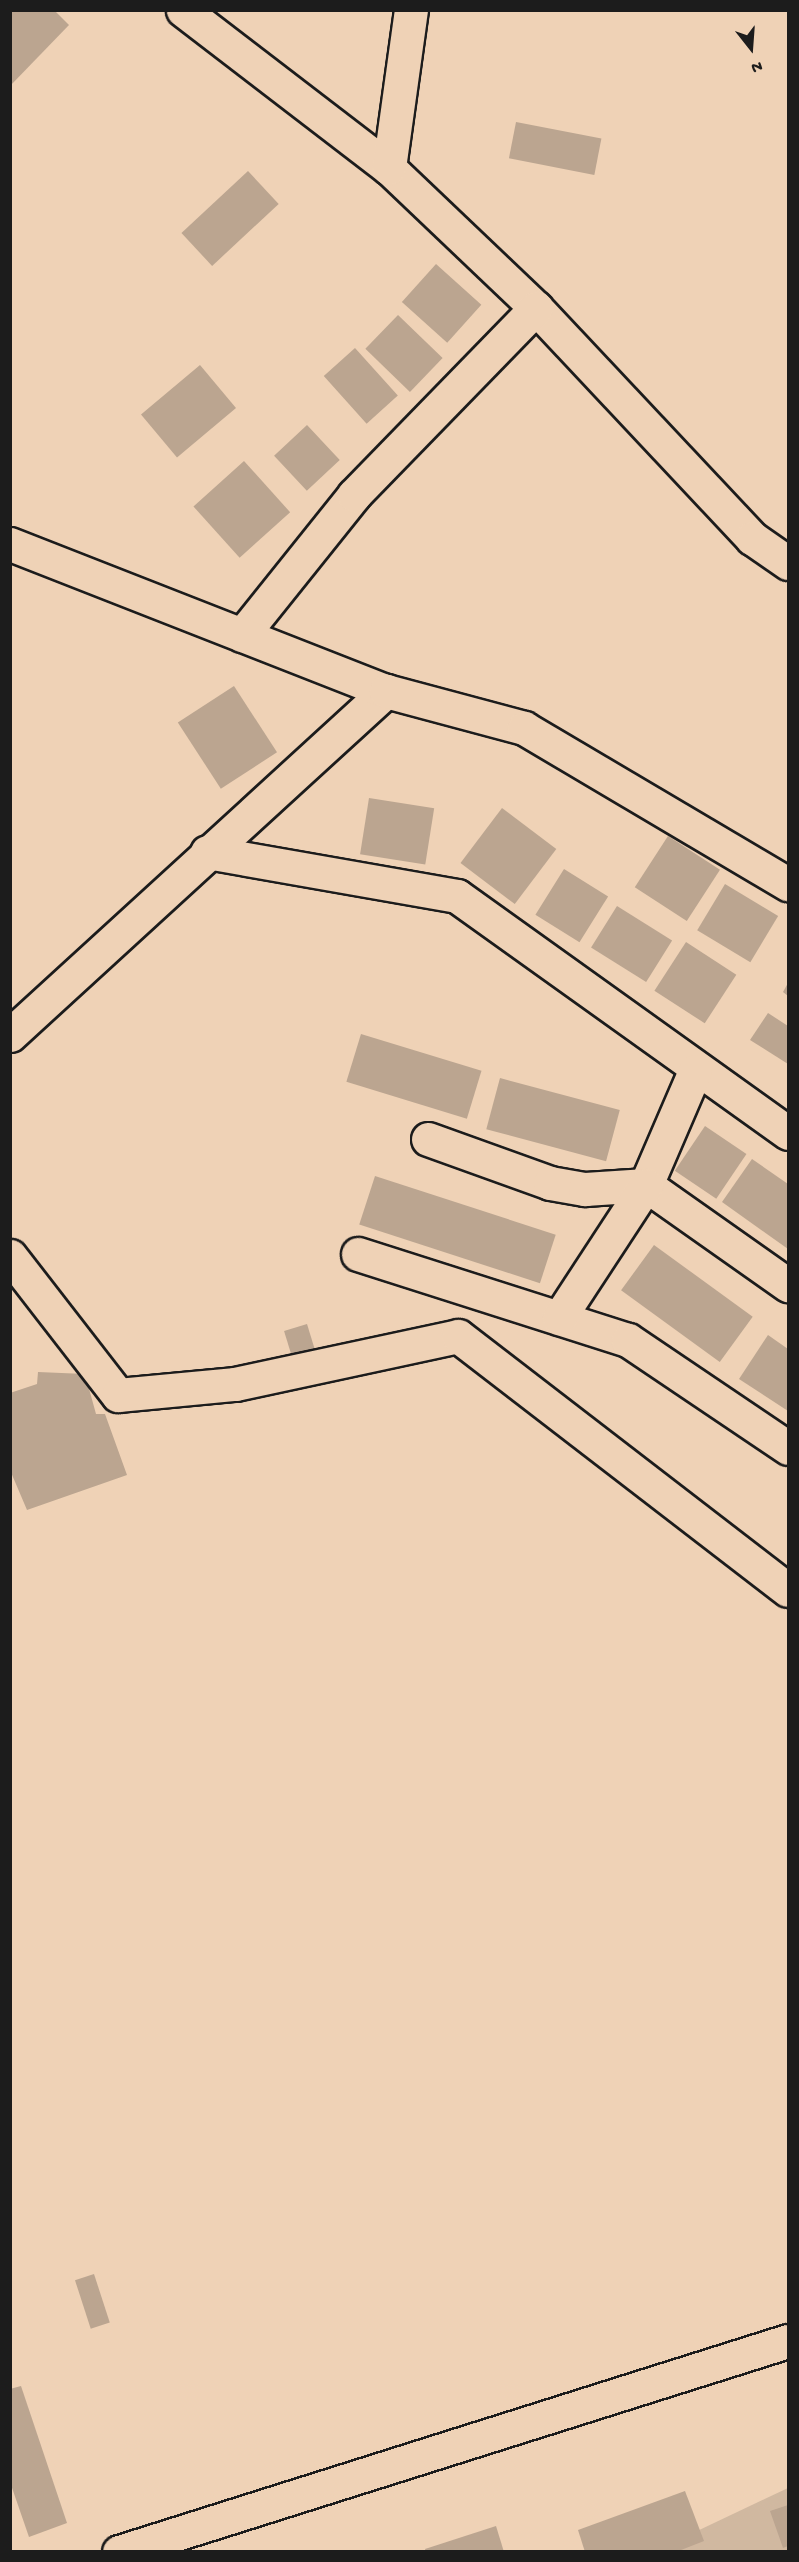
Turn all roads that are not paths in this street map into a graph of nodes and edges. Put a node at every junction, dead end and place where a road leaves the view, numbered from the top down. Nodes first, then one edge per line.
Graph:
1 (183, 10) edge
2 (411, 10) edge
3 (389, 168) junction
4 (536, 308) junction
5 (10, 544) edge
6 (789, 563) edge
7 (242, 634) junction
8 (386, 691) junction
9 (207, 852) junction
10 (789, 884) edge
11 (10, 1035) edge
12 (695, 1071) junction
13 (789, 1133) edge
14 (428, 1139) dead end
15 (646, 1185) junction
16 (357, 1254) dead end
17 (10, 1256) edge
18 (789, 1285) edge
19 (559, 1318) junction
20 (789, 1448) edge
21 (789, 1590) edge
22 (789, 2341) edge
23 (119, 2552) edge

1 - 3 street
2 - 3 street
3 - 4 street
4 - 6 street
4 - 7 street
5 - 7 street
7 - 8 street
8 - 9 street
8 - 10 street
9 - 11 street
9 - 12 street
12 - 13 street
12 - 15 street
14 - 15 street
15 - 18 street
15 - 19 street
16 - 19 street
17 - 21 street
19 - 20 street
22 - 23 street

